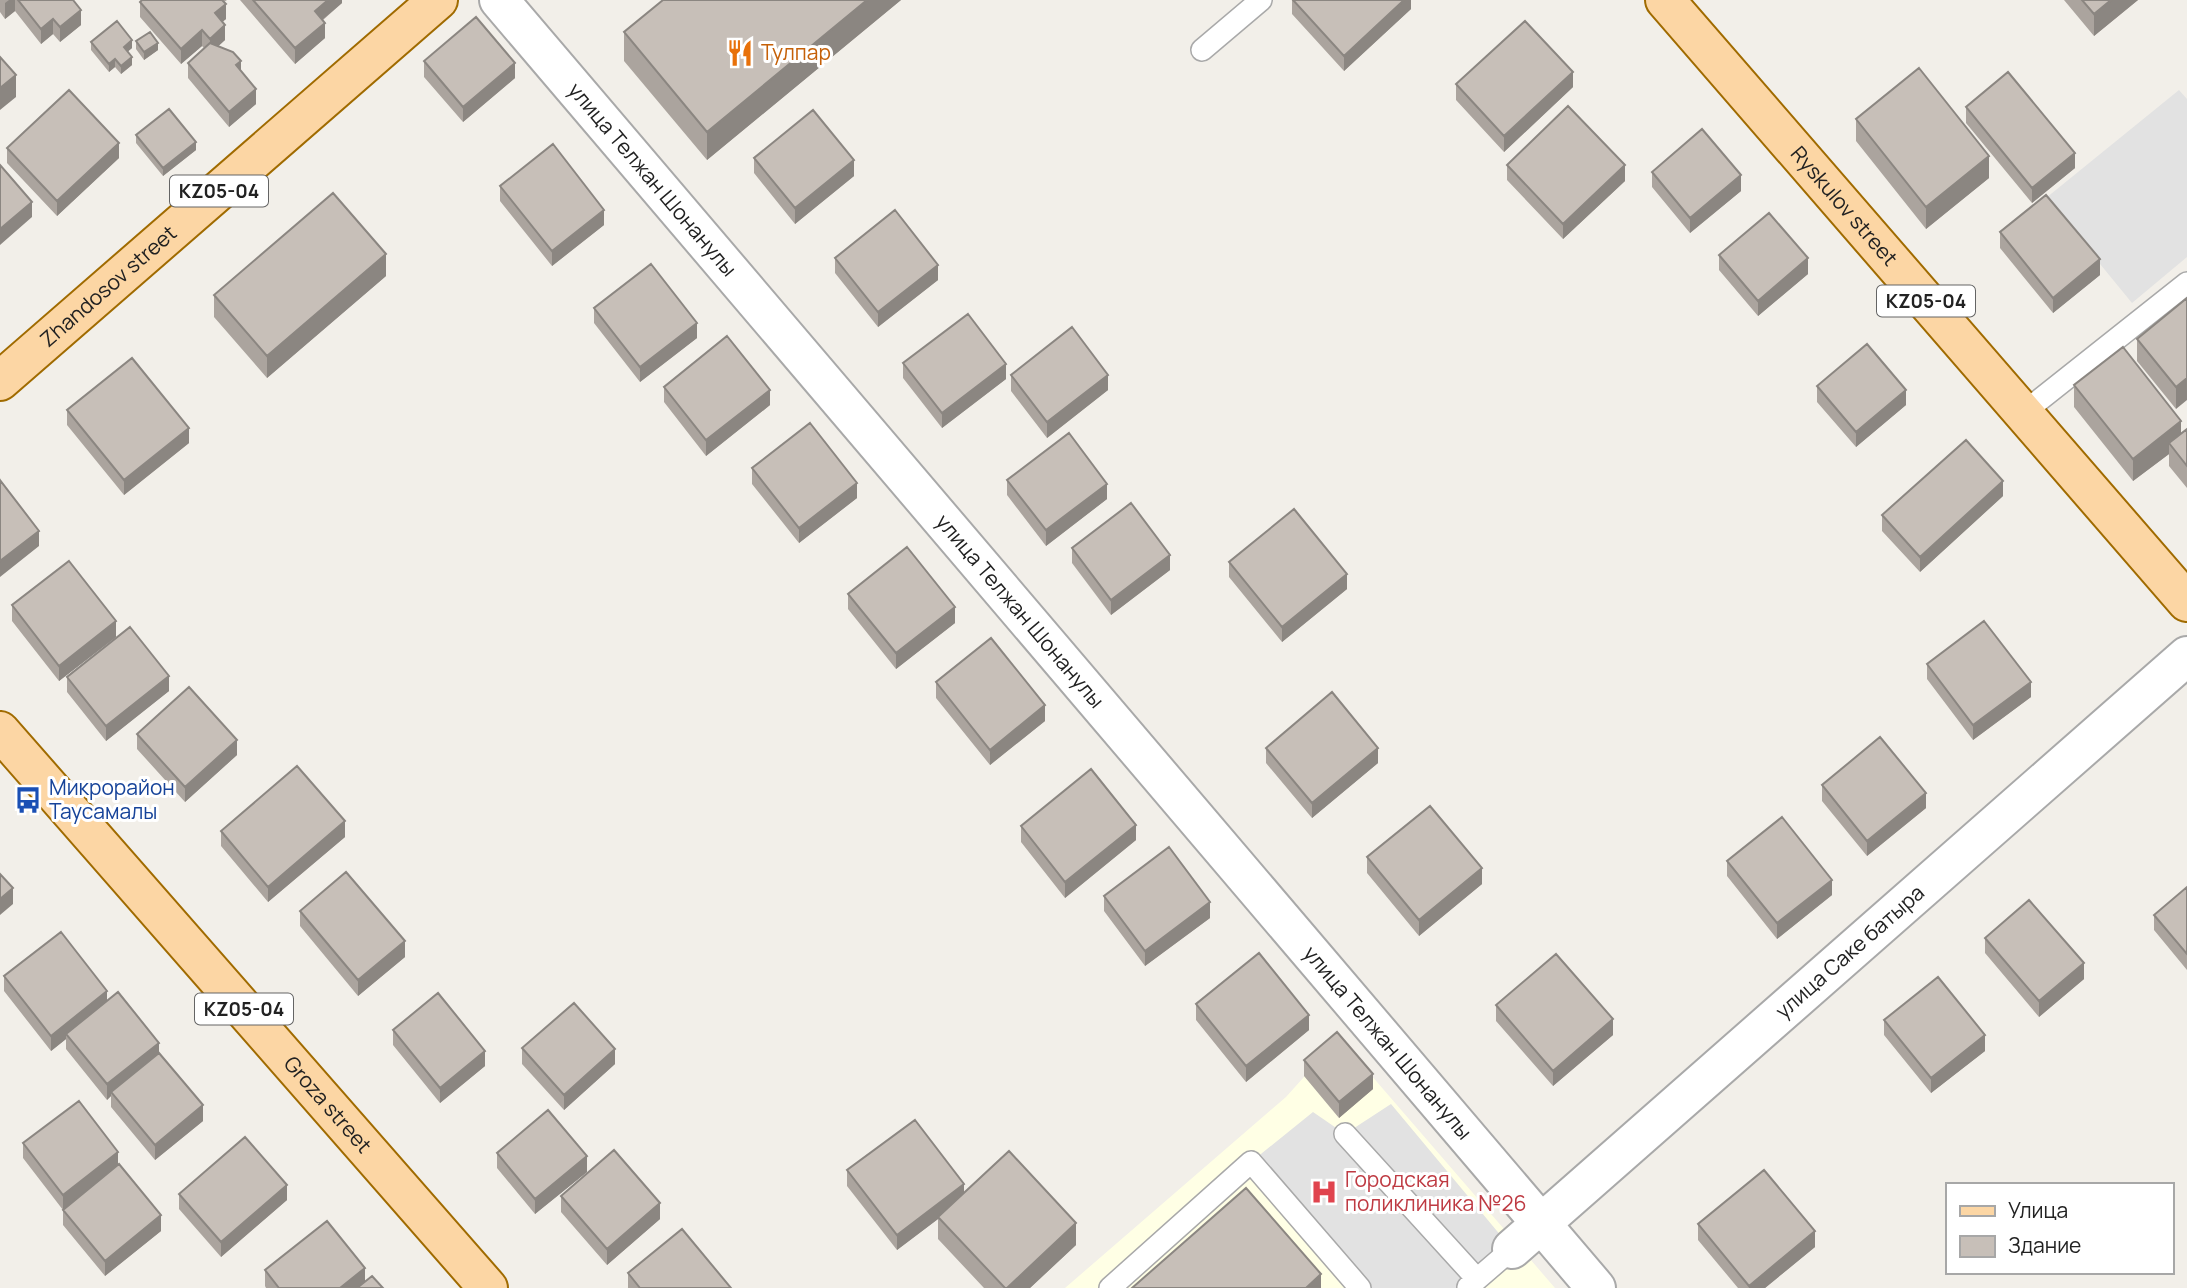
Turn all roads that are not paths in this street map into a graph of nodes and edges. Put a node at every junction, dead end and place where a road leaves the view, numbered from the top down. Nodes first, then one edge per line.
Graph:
1 (438, 0) edge
2 (499, 0) edge
3 (1261, 0) edge
4 (1665, 0) edge
5 (1202, 50) dead end
6 (2187, 283) edge
7 (0, 381) edge
8 (2023, 413) junction
9 (2187, 602) edge
10 (2187, 656) edge
11 (0, 731) edge
12 (1345, 1134) dead end
13 (1540, 1224) junction
14 (1512, 1249) joint
15 (1472, 1283) edge
16 (488, 1288) edge
17 (1110, 1288) edge
18 (1360, 1288) edge
19 (1597, 1288) edge

1 - 7 main road, Zhandosov street / KZ05-04
2 - 13 street, улица Телжан Шонанулы
3 - 5 lane
4 - 8 main road, Ryskulov street / KZ05-04
6 - 8 lane
8 - 9 main road, Ryskulov street / KZ05-04
10 - 13 street, улица Саке батыра
11 - 16 main road, Groza street / KZ05-04
12 - 15 lane
13 - 14 street, улица Саке батыра
13 - 19 street, улица Телжан Шонанулы
14 - 15 lane
17 - 18 lane

